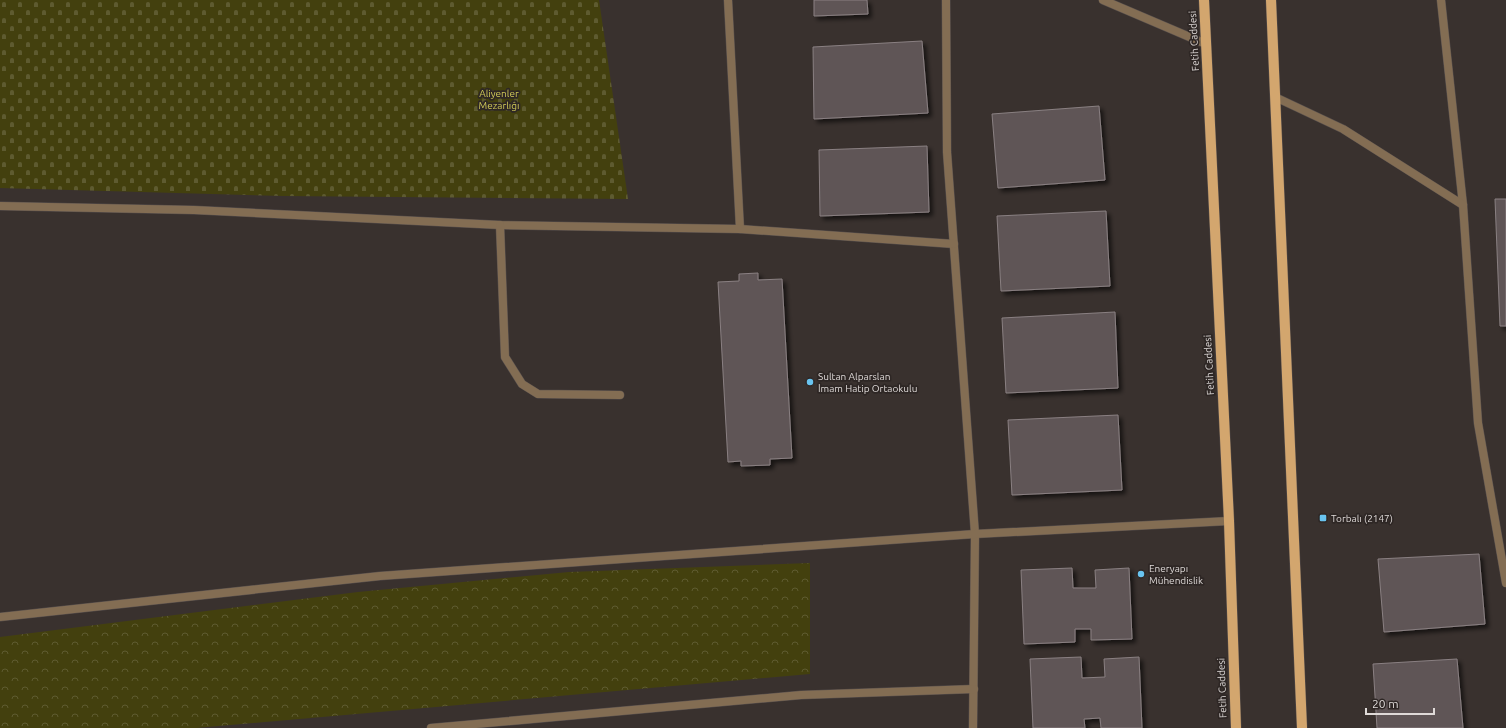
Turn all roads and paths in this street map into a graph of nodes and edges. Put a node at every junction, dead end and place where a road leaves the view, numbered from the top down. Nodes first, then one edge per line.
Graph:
1 (728, 0) edge
2 (946, 0) edge
3 (1103, 0) edge
4 (1204, 0) edge
5 (1271, 0) edge
6 (1441, 0) edge
7 (1206, 44) junction
8 (1275, 97) junction
9 (1463, 205) junction
10 (0, 206) edge
11 (500, 226) junction
12 (740, 228) junction
13 (954, 244) junction
14 (620, 395) dead end
15 (1229, 521) junction
16 (975, 534) junction
17 (1506, 583) edge
18 (0, 617) edge
19 (974, 688) junction
20 (430, 728) edge
21 (973, 728) edge
22 (1236, 728) edge
23 (1302, 728) edge

1 - 12 street
2 - 13 street
3 - 7 street
4 - 7 main road, Fetih Caddesi
5 - 8 main road
6 - 9 street
7 - 15 main road, Fetih Caddesi
8 - 9 street
8 - 23 main road
9 - 17 street
10 - 11 street
11 - 12 street
11 - 14 street
12 - 13 street
13 - 16 street
15 - 16 street
15 - 22 main road, Fetih Caddesi
16 - 18 street
16 - 19 street
19 - 20 street
19 - 21 street

